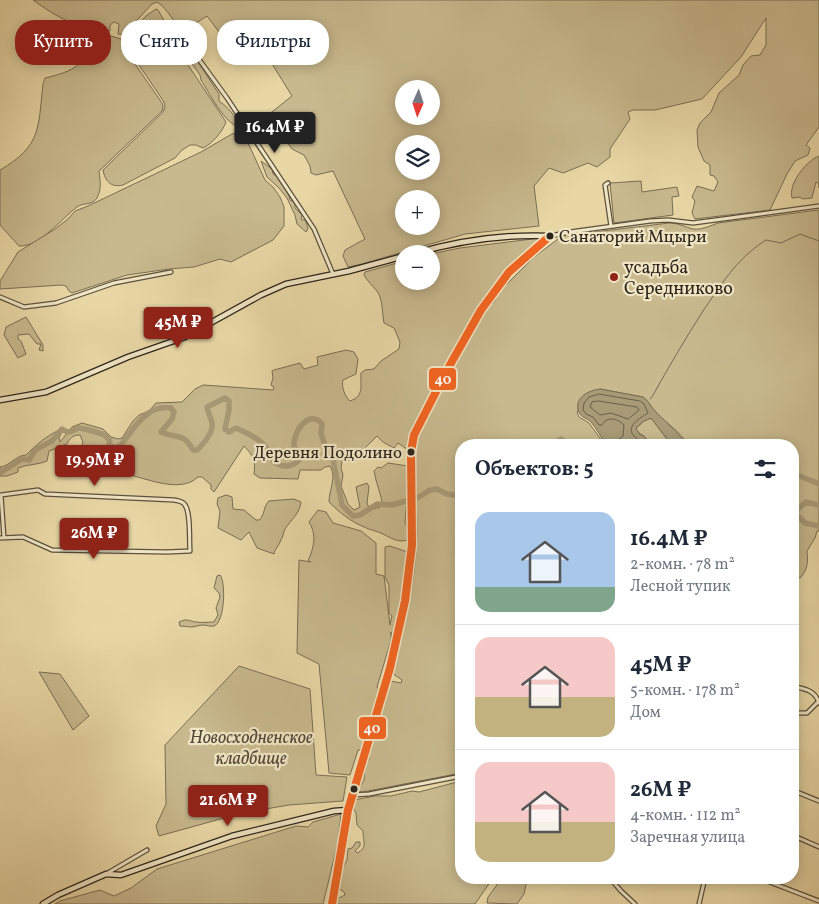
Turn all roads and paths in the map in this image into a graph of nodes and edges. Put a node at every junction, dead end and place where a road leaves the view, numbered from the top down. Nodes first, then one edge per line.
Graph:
1 (203, 65) edge
2 (608, 183) dead end
3 (819, 206) edge
4 (610, 226) junction
5 (550, 236) junction
6 (440, 247) edge
7 (395, 258) edge
8 (171, 272) dead end
9 (333, 274) junction
10 (0, 297) edge
11 (0, 400) edge
12 (2, 538) edge
13 (799, 688) edge
14 (819, 702) edge
15 (799, 713) edge
16 (455, 777) edge
17 (799, 793) edge
18 (352, 795) junction
19 (819, 801) edge
20 (348, 810) junction
21 (799, 838) edge
22 (819, 847) edge
23 (147, 850) dead end
24 (106, 874) junction
25 (615, 884) edge
26 (704, 884) edge
27 (774, 884) edge
28 (819, 901) edge
29 (43, 904) edge
30 (332, 904) edge
31 (635, 904) edge
32 (699, 904) edge

1 - 9 street
2 - 4 street
3 - 4 street
4 - 5 street
5 - 6 street
5 - 18 street
7 - 9 street
8 - 10 street
9 - 11 street
12 - 12 street
13 - 14 street
14 - 15 street
16 - 18 street
17 - 19 street
18 - 20 street
20 - 24 street
20 - 30 street
21 - 22 street
23 - 24 street
24 - 29 street
25 - 31 street
26 - 32 street
27 - 28 street

